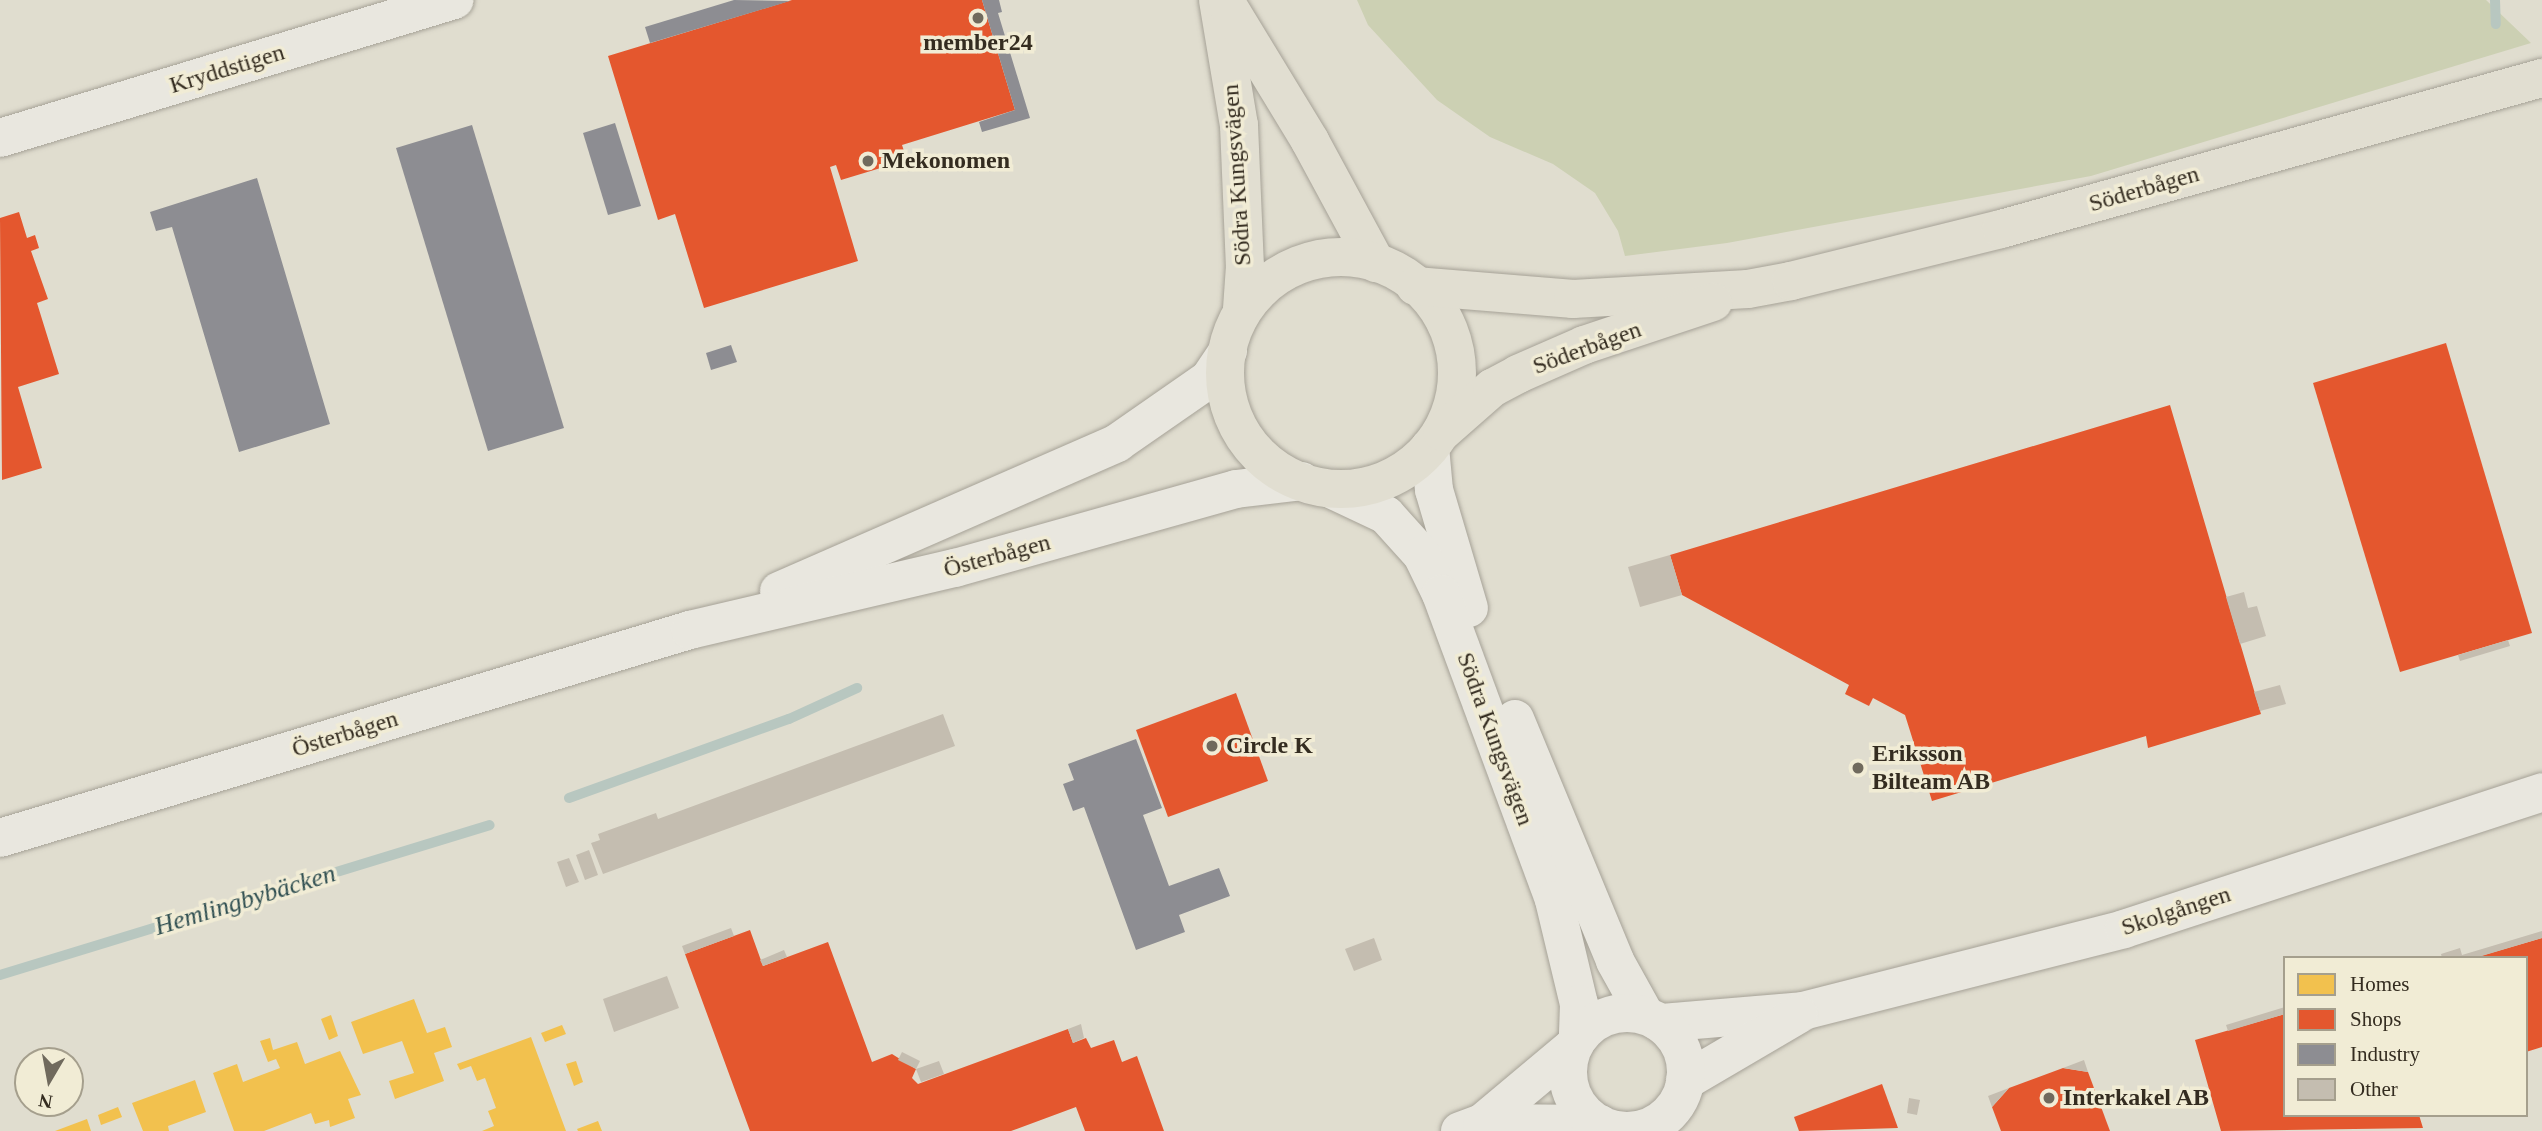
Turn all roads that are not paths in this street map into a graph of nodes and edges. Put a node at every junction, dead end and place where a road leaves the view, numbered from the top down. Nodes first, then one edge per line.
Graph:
1 (454, 0) edge
2 (1218, 0) edge
3 (1225, 0) edge
4 (2541, 78) edge
5 (0, 138) edge
6 (1376, 263) junction
7 (1415, 286) junction
8 (1748, 289) junction
9 (1242, 309) junction
10 (1228, 351) junction
11 (1435, 440) junction
12 (1316, 485) junction
13 (690, 630) junction
14 (2542, 792) edge
15 (0, 838) edge
16 (1804, 1011) junction
17 (1652, 1019) junction
18 (1575, 1043) junction
19 (1682, 1103) edge
20 (1471, 1127) edge
21 (1613, 1128) edge

1 - 5 main road, Kryddstigen
2 - 9 main road, Södra Kungsvägen
3 - 6 main road, Södra Kungsvägen
4 - 8 main road, Söderbågen
6 - 7 main road
6 - 9 main road
7 - 8 main road, Söderbågen
7 - 11 main road
8 - 11 main road, Söderbågen
9 - 10 main road
10 - 12 main road
10 - 13 main road, Österbågen
11 - 12 main road
11 - 17 main road, Södra Kungsvägen
12 - 13 main road, Österbågen
12 - 18 main road, Södra Kungsvägen
13 - 15 main road, Österbågen
14 - 16 main road, Skolgången
16 - 17 main road, Skolgången
16 - 19 main road, Skolgången
17 - 18 main road
17 - 19 main road
18 - 20 main road
18 - 21 main road
19 - 21 main road
20 - 21 main road

